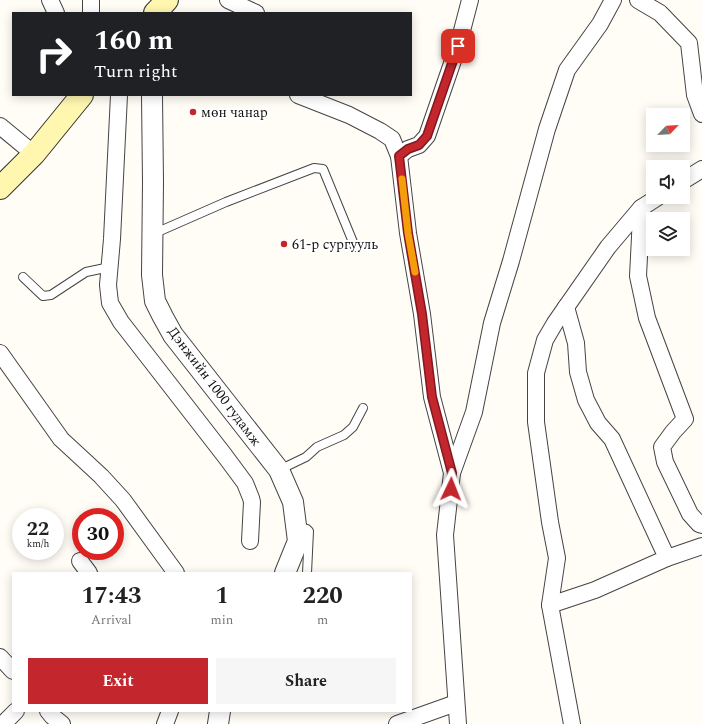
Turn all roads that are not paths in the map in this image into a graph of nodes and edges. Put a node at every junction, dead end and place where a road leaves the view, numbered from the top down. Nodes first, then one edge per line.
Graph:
1 (50, 0) edge
2 (91, 0) edge
3 (167, 0) edge
4 (228, 0) edge
5 (470, 0) edge
6 (613, 0) edge
7 (638, 0) edge
8 (56, 12) edge
9 (91, 12) edge
10 (156, 12) edge
11 (254, 12) edge
12 (81, 96) edge
13 (119, 96) edge
14 (152, 96) edge
15 (301, 96) edge
16 (702, 114) edge
17 (0, 126) edge
18 (34, 154) junction
19 (399, 156) junction
20 (702, 169) edge
21 (690, 177) edge
22 (0, 188) edge
23 (647, 204) edge
24 (641, 208) junction
25 (152, 234) junction
26 (355, 247) dead end
27 (110, 267) junction
28 (22, 277) dead end
29 (566, 308) junction
30 (0, 353) edge
31 (363, 408) dead end
32 (279, 470) junction
33 (452, 473) junction
34 (702, 525) edge
35 (296, 527) junction
36 (250, 541) dead end
37 (702, 546) edge
38 (667, 558) junction
39 (175, 572) edge
40 (285, 572) edge
41 (306, 572) edge
42 (550, 605) junction
43 (0, 657) edge
44 (12, 670) edge
45 (456, 703) junction
46 (15, 712) edge
47 (49, 712) edge
48 (170, 712) edge
49 (220, 712) edge
50 (2, 724) edge
51 (62, 724) edge
52 (165, 724) edge
53 (218, 724) edge
54 (397, 724) edge
55 (458, 724) edge
56 (572, 724) edge

1 - 8 street
2 - 9 street
3 - 10 main road
4 - 11 street
5 - 19 street
6 - 33 street
7 - 16 street
12 - 18 main road
13 - 27 street
14 - 25 street, Дэнжийн 1000 гудамж
15 - 19 street
17 - 18 street
18 - 22 main road
19 - 33 street
20 - 21 street
23 - 24 street
24 - 29 street
24 - 34 street
25 - 26 lane
25 - 32 street, Дэнжийн 1000 гудамж
27 - 28 lane
27 - 36 street
29 - 38 street
29 - 42 street
30 - 39 street
31 - 32 lane
32 - 35 street, Дэнжийн 1000 гудамж
33 - 45 street
35 - 40 street, Дэнжийн 1000 гудамж
35 - 41 lane
37 - 38 street
38 - 42 street
42 - 56 street
43 - 44 street
45 - 54 street
45 - 55 street
46 - 50 street
47 - 51 street
48 - 52 street
49 - 53 street

